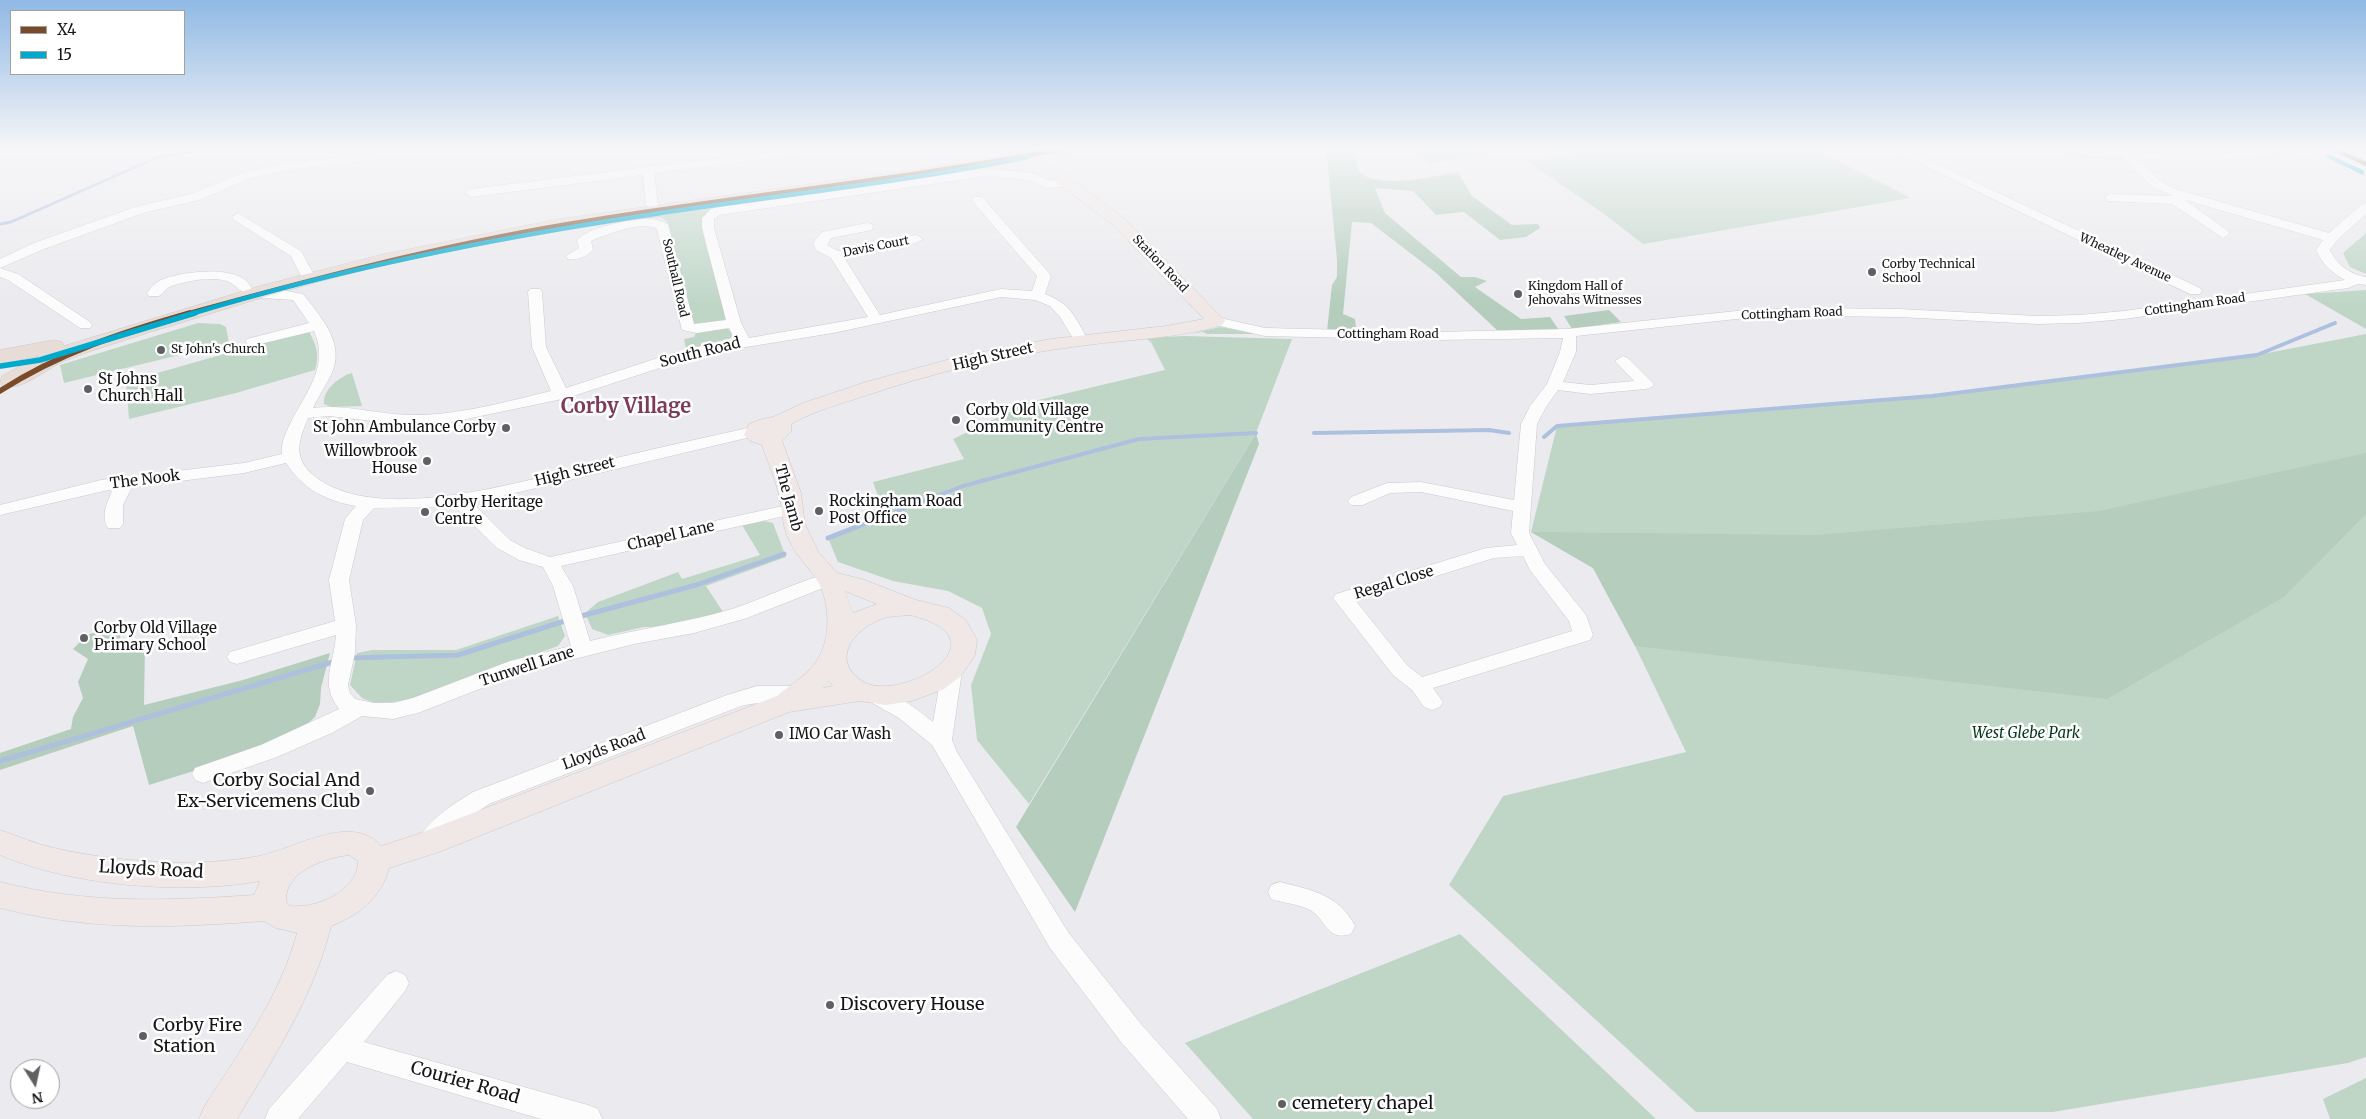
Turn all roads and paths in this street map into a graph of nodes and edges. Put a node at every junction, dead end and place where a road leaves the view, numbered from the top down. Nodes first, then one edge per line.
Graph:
1 (181, 200) edge
2 (651, 200) edge
3 (689, 200) edge
4 (724, 200) edge
5 (784, 200) edge
6 (978, 200) dead end
7 (1088, 200) edge
8 (2004, 200) edge
9 (2182, 200) edge
10 (2187, 200) edge
11 (652, 205) junction
12 (2366, 207) edge
13 (238, 218) dead end
14 (868, 226) dead end
15 (2223, 234) dead end
16 (590, 236) joint
17 (2332, 238) junction
18 (916, 240) dead end
19 (836, 255) junction
20 (573, 256) dead end
21 (0, 264) edge
22 (0, 272) edge
23 (306, 273) junction
24 (329, 274) junction
25 (2361, 281) edge
26 (2273, 287) dead end
27 (2195, 291) junction
28 (250, 292) junction
29 (535, 292) dead end
30 (154, 293) dead end
31 (1037, 296) junction
32 (298, 297) junction
33 (2124, 315) junction
34 (876, 319) junction
35 (1216, 321) junction
36 (734, 323) junction
37 (85, 325) dead end
38 (318, 325) junction
39 (1567, 333) junction
40 (1081, 340) junction
41 (252, 342) dead end
42 (743, 342) junction
43 (0, 357) edge
44 (1623, 360) dead end
45 (3, 378) edge
46 (1646, 384) junction
47 (1554, 385) junction
48 (561, 395) junction
49 (1658, 396) dead end
50 (301, 414) junction
51 (767, 431) junction
52 (291, 457) junction
53 (125, 482) junction
54 (1523, 500) junction
55 (1357, 501) dead end
56 (460, 502) junction
57 (369, 503) junction
58 (792, 509) junction
59 (0, 510) edge
60 (114, 524) dead end
61 (1529, 550) junction
62 (550, 563) junction
63 (829, 579) junction
64 (910, 607) junction
65 (346, 625) junction
66 (582, 649) junction
67 (834, 650) junction
68 (237, 656) dead end
69 (952, 670) junction
70 (1420, 685) junction
71 (867, 694) junction
72 (791, 699) junction
73 (1432, 702) dead end
74 (359, 708) junction
75 (941, 740) junction
76 (203, 774) dead end
77 (0, 842) edge
78 (303, 856) junction
79 (374, 862) junction
80 (1280, 892) dead end
81 (0, 895) edge
82 (270, 907) junction
83 (317, 917) junction
84 (1342, 926) dead end
85 (396, 983) dead end
86 (342, 1048) junction
87 (217, 1119) edge
88 (279, 1119) edge
89 (588, 1119) edge
90 (1207, 1119) edge

1 - 21 street
2 - 11 street
3 - 11 highway
4 - 24 highway
5 - 36 street
6 - 31 street
7 - 35 main road, Station Road
8 - 27 street, Wheatley Avenue
9 - 15 street
10 - 17 street
11 - 23 highway
12 - 17 street
13 - 23 street
14 - 19 street
16 - 20 street
16 - 36 street, Southall Road
17 - 25 street
18 - 19 street, Davis Court
19 - 34 street
22 - 37 street
23 - 28 highway
24 - 28 highway
24 - 32 street
25 - 33 street, Cottingham Road
26 - 27 street
27 - 33 street
28 - 30 street
28 - 32 street
28 - 43 highway
28 - 45 highway
29 - 48 street
31 - 34 street, South Road
31 - 40 street, South Road
32 - 38 street
33 - 39 street, Cottingham Road
34 - 42 street, South Road
35 - 39 street, Cottingham Road
35 - 40 main road, High Street
36 - 42 street
38 - 41 street
38 - 50 street
39 - 47 street
40 - 51 main road, High Street
42 - 48 street, South Road
44 - 46 street
46 - 47 street
46 - 49 street
47 - 54 street
48 - 50 street, South Road
50 - 52 street
51 - 56 street, High Street
51 - 58 main road, The Jamb
52 - 53 street, The Nook
52 - 57 street, High Street
53 - 59 street, The Nook
53 - 60 street
54 - 55 street
54 - 61 street
56 - 57 street, High Street
56 - 62 street
57 - 65 street
58 - 62 street, Chapel Lane
58 - 63 main road, The Jamb
61 - 70 street
61 - 70 street, Regal Close
62 - 66 street
63 - 64 main road
63 - 66 street, Tunwell Lane
63 - 67 main road, The Jamb
64 - 67 main road
64 - 69 main road
65 - 68 street
65 - 74 street
66 - 74 street, Tunwell Lane
67 - 71 main road
67 - 72 main road, Lloyds Road
69 - 71 main road
69 - 75 street
70 - 73 street, Regal Close
71 - 72 main road, Lloyds Road
71 - 75 street
72 - 79 main road, Lloyds Road
74 - 76 street
75 - 90 street
77 - 78 main road, Lloyds Road
78 - 79 main road
78 - 82 main road
79 - 83 main road
80 - 84 street
81 - 82 main road
82 - 83 main road
83 - 87 main road
85 - 86 street
86 - 88 street
86 - 89 street, Courier Road

